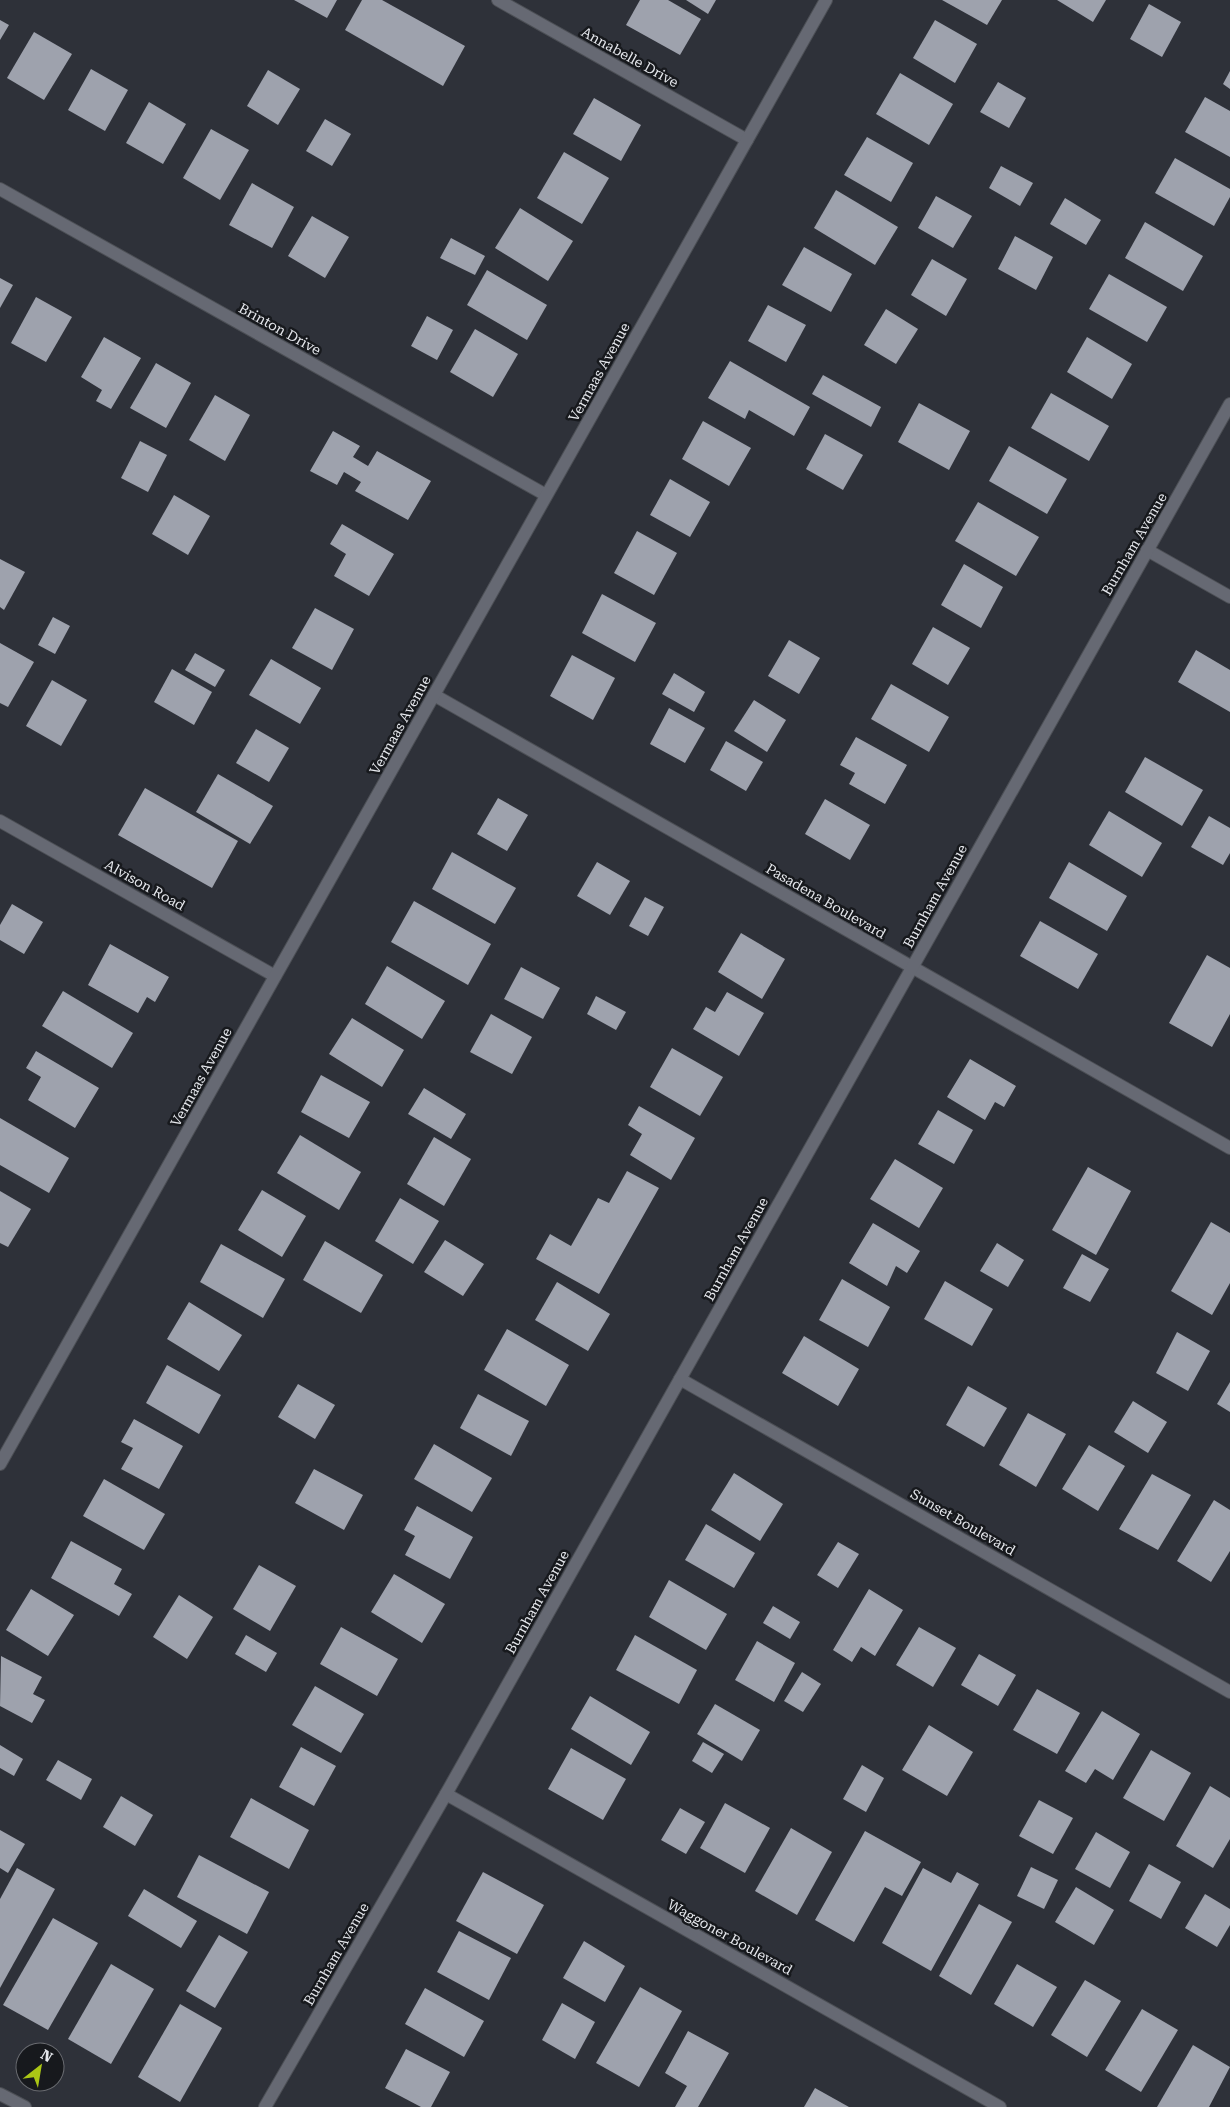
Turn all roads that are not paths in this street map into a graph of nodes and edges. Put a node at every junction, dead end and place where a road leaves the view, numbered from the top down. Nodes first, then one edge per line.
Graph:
1 (498, 0) edge
2 (826, 0) edge
3 (747, 140) junction
4 (0, 189) edge
5 (1230, 404) edge
6 (546, 495) junction
7 (1147, 550) junction
8 (1230, 597) edge
9 (434, 695) junction
10 (0, 821) edge
11 (912, 967) junction
12 (275, 976) junction
13 (1230, 1148) edge
14 (680, 1379) junction
15 (0, 1464) edge
16 (1230, 1692) edge
17 (446, 1794) junction
18 (0, 2094) edge
19 (25, 2107) edge
20 (264, 2107) edge
21 (1000, 2107) edge

1 - 3 street, Annabelle Drive
2 - 3 street, Vermaas Avenue
3 - 6 street, Vermaas Avenue
4 - 6 street, Brinton Drive
5 - 7 street, Burnham Avenue
6 - 9 street, Vermaas Avenue
7 - 8 street
7 - 11 street, Burnham Avenue
9 - 11 street, Pasadena Boulevard
9 - 12 street, Vermaas Avenue
10 - 12 street, Alvison Road
11 - 13 street, Pasadena Boulevard
11 - 14 street, Burnham Avenue
12 - 15 street, Vermaas Avenue
14 - 16 street, Sunset Boulevard
14 - 17 street, Burnham Avenue
17 - 20 street, Burnham Avenue
17 - 21 street, Waggoner Boulevard
18 - 19 street

